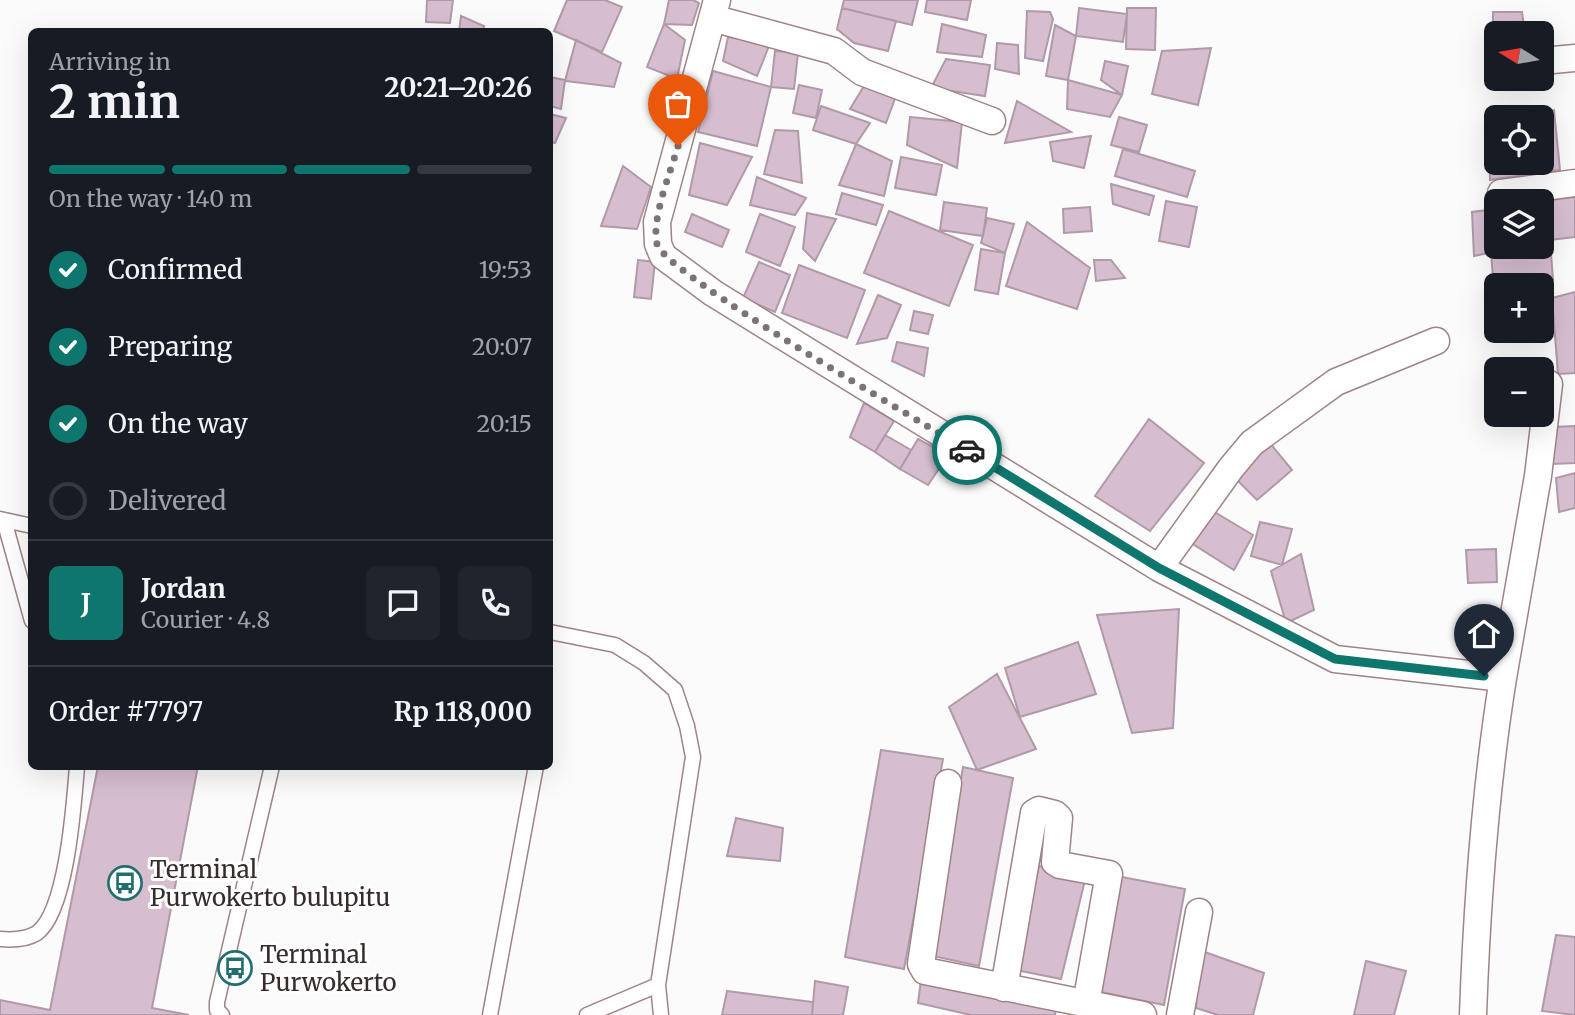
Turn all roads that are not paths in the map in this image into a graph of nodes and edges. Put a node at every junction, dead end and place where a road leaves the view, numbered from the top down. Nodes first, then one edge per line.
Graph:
1 (715, 9) edge
2 (1575, 58) edge
3 (1554, 60) edge
4 (992, 121) dead end
5 (1575, 183) edge
6 (1535, 189) edge
7 (1436, 341) dead end
8 (1544, 427) edge
9 (2, 520) edge
10 (28, 525) edge
11 (1159, 568) junction
12 (28, 608) edge
13 (553, 633) edge
14 (1503, 678) junction
15 (77, 770) edge
16 (271, 770) edge
17 (535, 770) edge
18 (948, 783) dead end
19 (1199, 912) dead end
20 (0, 939) edge
21 (658, 985) junction
22 (1004, 988) junction
23 (1086, 1004) junction
24 (222, 1015) edge
25 (490, 1015) edge
26 (587, 1015) edge
27 (661, 1015) edge
28 (1143, 1015) edge
29 (1180, 1015) edge
30 (1473, 1015) edge

1 - 4 street
1 - 11 street
2 - 3 street
5 - 6 street
7 - 11 street
8 - 14 street
9 - 10 lane
9 - 12 lane
11 - 14 street
13 - 21 lane
14 - 30 street
15 - 20 lane
16 - 24 lane
17 - 25 lane
18 - 22 street
19 - 29 street
21 - 26 lane
21 - 27 lane
22 - 23 street
22 - 23 street
23 - 28 street

